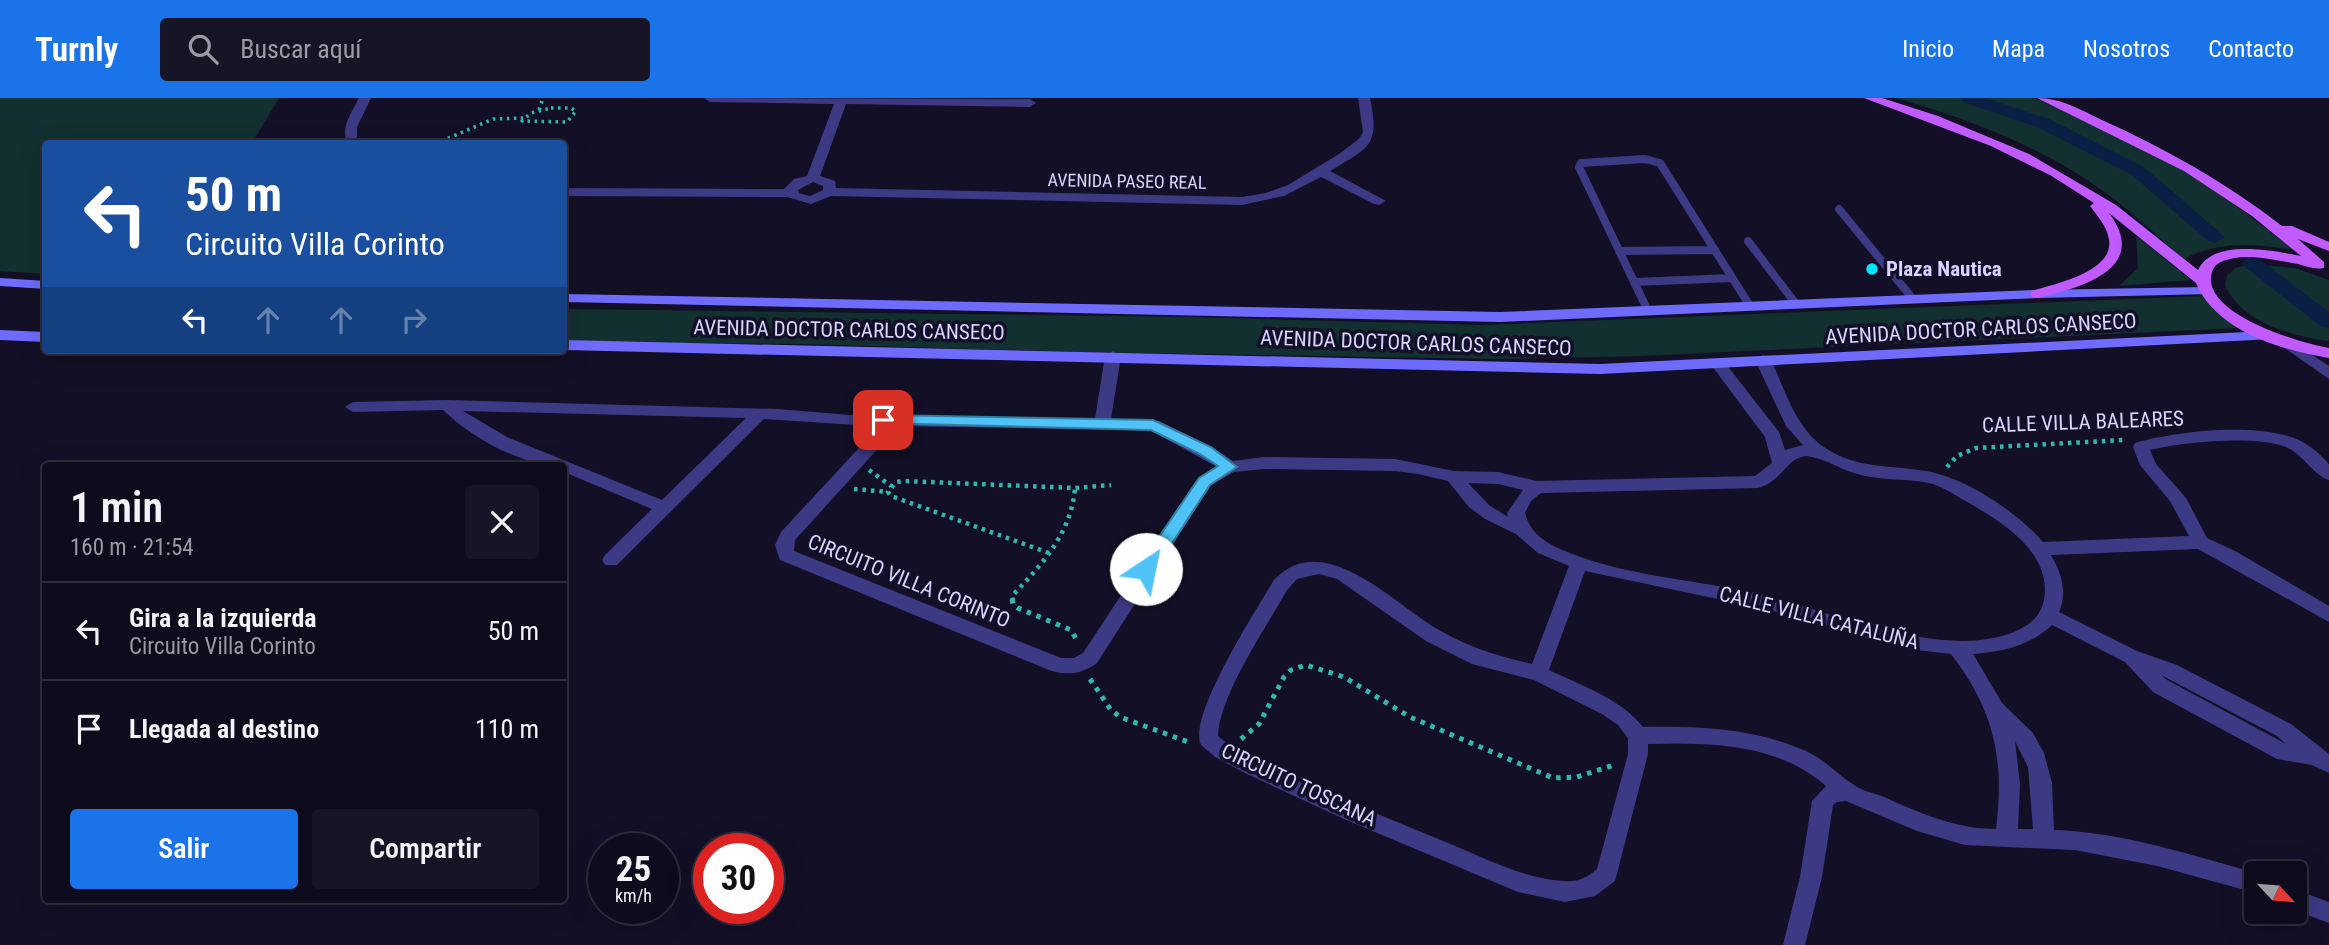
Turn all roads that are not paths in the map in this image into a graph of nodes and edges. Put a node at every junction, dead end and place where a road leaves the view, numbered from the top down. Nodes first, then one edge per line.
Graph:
1 (365, 98) edge
2 (710, 98) edge
3 (1364, 98) edge
4 (1870, 98) edge
5 (2043, 98) edge
6 (842, 99) edge
7 (1030, 103) dead end
8 (351, 140) edge
9 (1321, 171) junction
10 (813, 178) junction
11 (2081, 188) junction
12 (567, 192) edge
13 (790, 192) junction
14 (829, 192) junction
15 (1379, 201) dead end
16 (1839, 209) dead end
17 (2263, 217) junction
18 (1748, 241) dead end
19 (2329, 247) edge
20 (1715, 250) junction
21 (1619, 251) junction
22 (2324, 267) edge
23 (1732, 278) junction
24 (0, 282) edge
25 (1634, 282) junction
26 (42, 285) edge
27 (2205, 286) junction
28 (2037, 294) junction
29 (567, 298) edge
30 (1913, 299) junction
31 (1796, 304) junction
32 (1750, 306) junction
33 (1648, 311) junction
34 (0, 335) edge
35 (2267, 336) junction
36 (42, 337) edge
37 (2288, 344) junction
38 (567, 345) edge
39 (2329, 353) edge
40 (1113, 356) junction
41 (1763, 360) junction
42 (1717, 362) junction
43 (2329, 374) edge
44 (447, 405) junction
45 (353, 407) dead end
46 (760, 415) junction
47 (883, 420) junction
48 (1102, 423) junction
49 (1819, 452) junction
50 (553, 462) edge
51 (1780, 463) junction
52 (1230, 467) junction
53 (567, 468) edge
54 (2329, 474) edge
55 (1454, 477) junction
56 (1537, 487) junction
57 (665, 508) junction
58 (1520, 529) junction
59 (2200, 542) junction
60 (2038, 549) junction
61 (611, 560) dead end
62 (1579, 563) junction
63 (2329, 615) edge
64 (2051, 616) junction
65 (1956, 647) junction
66 (1538, 673) junction
67 (1997, 709) junction
68 (1637, 736) junction
69 (2322, 761) edge
70 (1847, 792) junction
71 (2006, 838) junction
72 (2044, 840) junction
73 (2244, 880) edge
74 (2307, 904) edge
75 (2329, 913) edge
76 (1794, 945) edge

1 - 8 street
2 - 6 street
3 - 9 street, AVENIDA PASEO REAL
4 - 11 main road
5 - 17 main road
6 - 7 street
6 - 10 street
9 - 14 street, AVENIDA PASEO REAL
9 - 15 street
10 - 13 street
10 - 14 street
11 - 27 main road
11 - 28 main road
12 - 13 street
13 - 14 street, AVENIDA PASEO REAL
16 - 30 lane
17 - 19 main road
17 - 22 main road
18 - 31 lane
20 - 21 lane
20 - 21 lane
20 - 23 lane
21 - 25 lane
22 - 27 main road
23 - 25 lane
23 - 32 lane
24 - 26 main road
25 - 33 lane
27 - 28 main road, AVENIDA DOCTOR CARLOS CANSECO
27 - 35 main road
28 - 30 main road, AVENIDA DOCTOR CARLOS CANSECO
29 - 33 main road, AVENIDA DOCTOR CARLOS CANSECO
30 - 31 main road, AVENIDA DOCTOR CARLOS CANSECO
31 - 32 main road, AVENIDA DOCTOR CARLOS CANSECO
32 - 33 main road, AVENIDA DOCTOR CARLOS CANSECO
34 - 36 main road
35 - 37 main road
35 - 41 main road, AVENIDA DOCTOR CARLOS CANSECO
37 - 39 main road
37 - 43 street
38 - 40 main road, AVENIDA DOCTOR CARLOS CANSECO
40 - 42 main road, AVENIDA DOCTOR CARLOS CANSECO
40 - 48 street
41 - 42 main road, AVENIDA DOCTOR CARLOS CANSECO
41 - 49 street
42 - 51 street
44 - 45 street
44 - 46 street
44 - 50 street
46 - 47 street
46 - 57 street
47 - 48 street
47 - 52 street, CIRCUITO VILLA CORINTO
48 - 52 street
49 - 51 street
49 - 60 street
51 - 56 street
52 - 55 street
53 - 57 street
54 - 59 street, CALLE VILLA BALEARES
55 - 56 street
55 - 58 street, CALLE VILLA CATALUÑA
56 - 58 street
57 - 61 street
58 - 62 street, CALLE VILLA CATALUÑA
59 - 60 street
59 - 63 street
60 - 64 street
62 - 65 street, CALLE VILLA CATALUÑA
62 - 66 street
64 - 65 street, CALLE VILLA CATALUÑA
64 - 69 street
65 - 67 street
66 - 68 street, CIRCUITO TOSCANA
66 - 68 street, CIRCUITO TOSCANA
67 - 71 street
67 - 72 street
68 - 70 street
70 - 71 street
70 - 76 street
71 - 72 street
72 - 73 street
74 - 75 street

